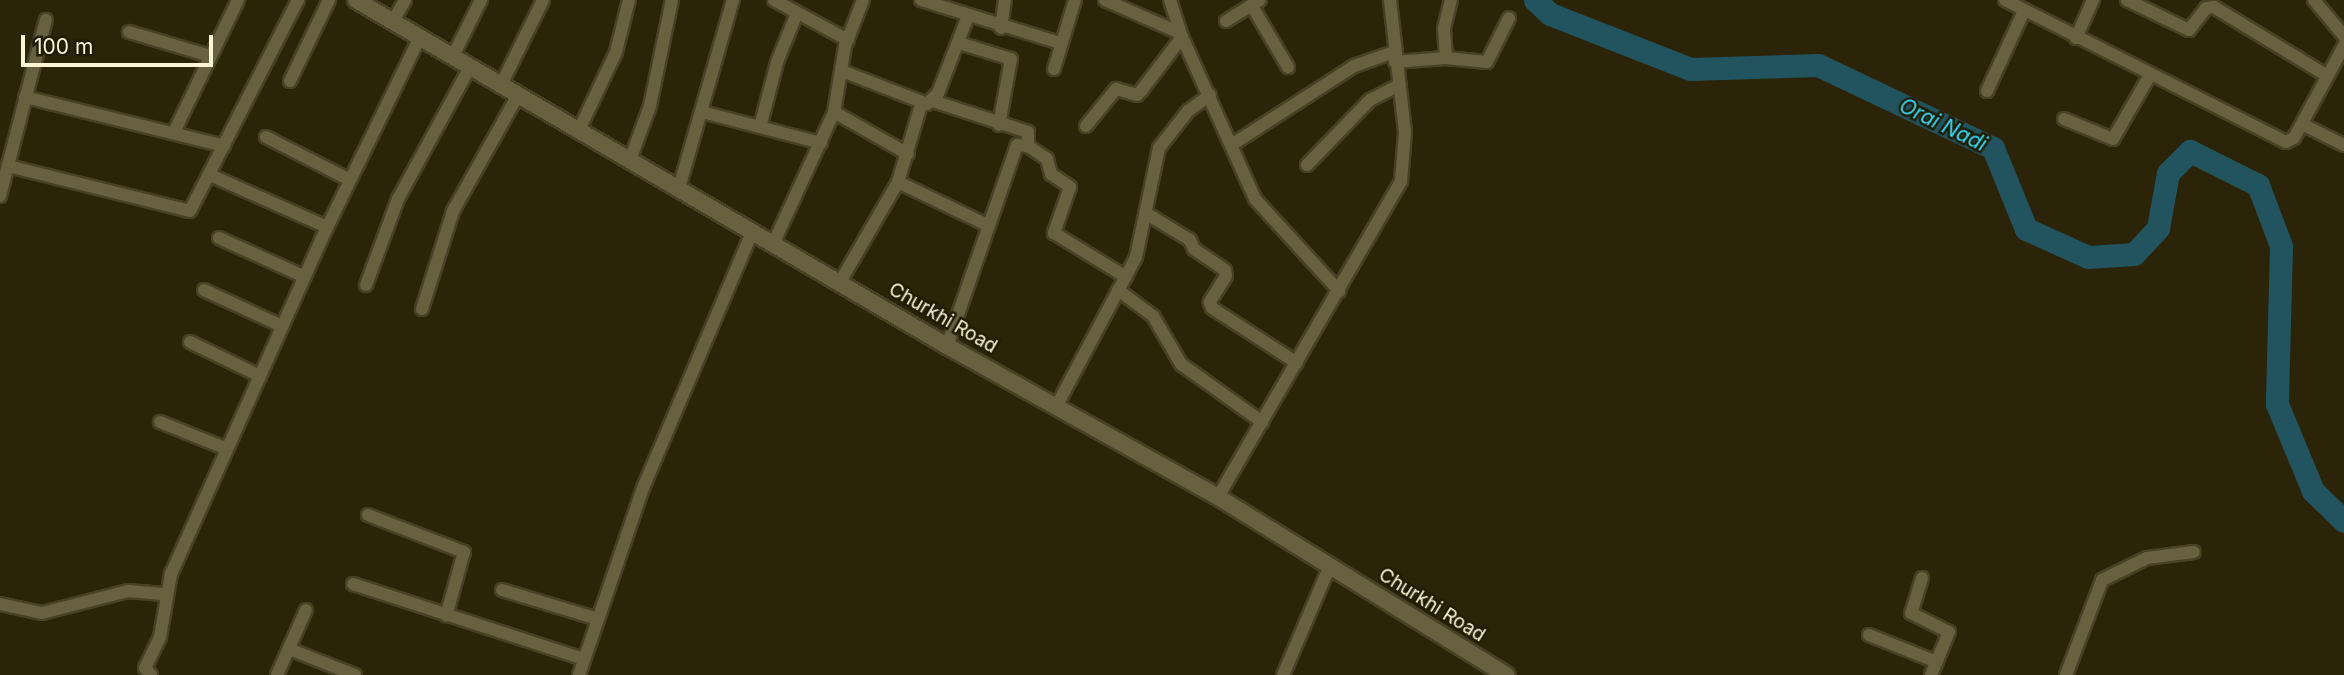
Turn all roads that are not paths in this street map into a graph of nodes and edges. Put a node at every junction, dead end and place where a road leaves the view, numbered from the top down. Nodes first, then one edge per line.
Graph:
1 (238, 0) edge
2 (299, 0) edge
3 (329, 0) edge
4 (356, 0) edge
5 (405, 0) edge
6 (481, 0) edge
7 (543, 0) edge
8 (629, 0) edge
9 (672, 0) edge
10 (733, 0) edge
11 (774, 0) edge
12 (863, 0) edge
13 (921, 0) edge
14 (1005, 0) edge
15 (1075, 0) edge
16 (1105, 0) edge
17 (1170, 0) edge
18 (1390, 0) edge
19 (1451, 0) edge
20 (2005, 0) edge
21 (2093, 0) edge
22 (2127, 0) edge
23 (2314, 0) edge
24 (1256, 3) edge
25 (2024, 11) junction
26 (797, 13) junction
27 (968, 16) junction
28 (1510, 18) dead end
29 (46, 20) dead end
30 (393, 21) junction
31 (1226, 21) dead end
32 (1006, 29) junction
33 (130, 32) dead end
34 (1181, 35) junction
35 (2344, 36) edge
36 (420, 37) junction
37 (2076, 38) junction
38 (848, 40) junction
39 (959, 43) junction
40 (1060, 43) junction
41 (2344, 46) edge
42 (1006, 55) junction
43 (210, 56) junction
44 (453, 56) junction
45 (1394, 57) junction
46 (1446, 58) junction
47 (470, 67) junction
48 (1288, 67) dead end
49 (1054, 69) dead end
50 (842, 71) junction
51 (2150, 75) junction
52 (2326, 75) junction
53 (290, 81) dead end
54 (501, 85) junction
55 (1399, 85) junction
56 (1987, 91) dead end
57 (519, 95) junction
58 (1210, 95) junction
59 (25, 97) junction
60 (927, 103) junction
61 (702, 112) junction
62 (834, 112) junction
63 (2064, 119) dead end
64 (999, 124) junction
65 (2302, 124) junction
66 (1086, 126) dead end
67 (761, 127) junction
68 (579, 130) junction
69 (174, 132) junction
70 (265, 137) dead end
71 (821, 143) junction
72 (1233, 144) junction
73 (2344, 145) edge
74 (224, 146) junction
75 (1028, 146) junction
76 (908, 154) junction
77 (631, 160) junction
78 (1307, 165) dead end
79 (8, 166) junction
80 (210, 174) junction
81 (350, 180) junction
82 (898, 182) junction
83 (679, 188) junction
84 (0, 196) edge
85 (1147, 214) junction
86 (989, 226) junction
87 (327, 227) junction
88 (753, 230) junction
89 (219, 239) dead end
90 (774, 242) junction
91 (304, 277) junction
92 (1126, 277) junction
93 (840, 282) junction
94 (366, 285) dead end
95 (204, 290) dead end
96 (1118, 290) junction
97 (1339, 291) junction
98 (422, 310) dead end
99 (282, 326) junction
100 (190, 342) dead end
101 (947, 346) junction
102 (1297, 363) junction
103 (260, 376) junction
104 (1056, 407) junction
105 (160, 422) dead end
106 (1262, 422) junction
107 (227, 449) junction
108 (1219, 497) junction
109 (368, 515) dead end
110 (2194, 552) dead end
111 (1331, 566) junction
112 (1922, 578) dead end
113 (353, 584) dead end
114 (502, 590) dead end
115 (166, 594) junction
116 (0, 604) edge
117 (306, 610) dead end
118 (446, 616) junction
119 (598, 619) junction
120 (1868, 635) dead end
121 (289, 649) junction
122 (584, 659) junction
123 (1937, 662) junction
124 (151, 675) edge
125 (277, 675) edge
126 (355, 675) edge
127 (579, 675) edge
128 (1283, 675) edge
129 (1506, 675) edge
130 (1931, 675) edge
131 (2066, 675) edge

1 - 43 street
2 - 74 street
3 - 53 street
4 - 30 street, Churkhi Road
5 - 30 street
6 - 44 street
7 - 54 street
8 - 68 street
9 - 77 street
10 - 61 street
11 - 26 street
12 - 38 street
13 - 27 street
14 - 32 street
15 - 40 street
16 - 34 street
17 - 34 street
18 - 45 street
19 - 46 street
20 - 25 street
21 - 37 street
22 - 52 street
23 - 35 street
24 - 31 street
24 - 48 street
25 - 37 street
25 - 56 street
26 - 38 street
26 - 67 street
27 - 32 street
27 - 39 street
28 - 46 street
29 - 59 street
30 - 36 street, Churkhi Road
32 - 40 street
32 - 42 street
33 - 43 street
34 - 58 street
34 - 66 street
36 - 44 street, Churkhi Road
36 - 81 street
37 - 51 street
38 - 50 street
39 - 42 street
39 - 60 street
40 - 49 street
41 - 52 street
42 - 64 street
43 - 69 street
44 - 47 street, Churkhi Road
45 - 46 street
45 - 55 street
45 - 72 street
47 - 54 street, Churkhi Road
47 - 94 street
50 - 60 street
50 - 62 street
51 - 63 street
51 - 65 street
52 - 65 street
54 - 57 street, Churkhi Road
55 - 78 street
55 - 97 street
57 - 68 street, Churkhi Road
57 - 98 street
58 - 72 street
58 - 85 street
59 - 69 street
59 - 79 street
60 - 64 street
60 - 76 street
61 - 67 street
61 - 83 street
62 - 71 street
62 - 76 street
64 - 75 street
65 - 73 street
67 - 71 street
68 - 77 street, Churkhi Road
69 - 74 street
70 - 81 street
71 - 90 street
72 - 97 street
74 - 80 street
75 - 86 street
75 - 92 street
76 - 82 street
77 - 83 street, Churkhi Road
79 - 80 street
79 - 84 street
80 - 87 street
81 - 87 street
82 - 86 street
82 - 93 street
83 - 88 street, Churkhi Road
85 - 92 street
85 - 102 street
86 - 101 street
87 - 91 street
88 - 90 street, Churkhi Road
88 - 119 street
89 - 91 street
90 - 93 street, Churkhi Road
91 - 99 street
92 - 96 street
93 - 101 street, Churkhi Road
95 - 99 street
96 - 104 street
96 - 106 street
97 - 102 street
99 - 103 street
100 - 103 street
101 - 104 street, Churkhi Road
102 - 106 street
103 - 107 street
104 - 108 street, Churkhi Road
105 - 107 street
106 - 108 street
107 - 115 street
108 - 111 street, Churkhi Road
109 - 118 street
110 - 131 street
111 - 128 street
111 - 129 street, Churkhi Road
112 - 123 street
113 - 118 street
114 - 119 street
115 - 116 street
115 - 124 street
117 - 121 street
118 - 122 street
119 - 122 street
120 - 123 street
121 - 125 street
121 - 126 street
122 - 127 street
123 - 130 street

